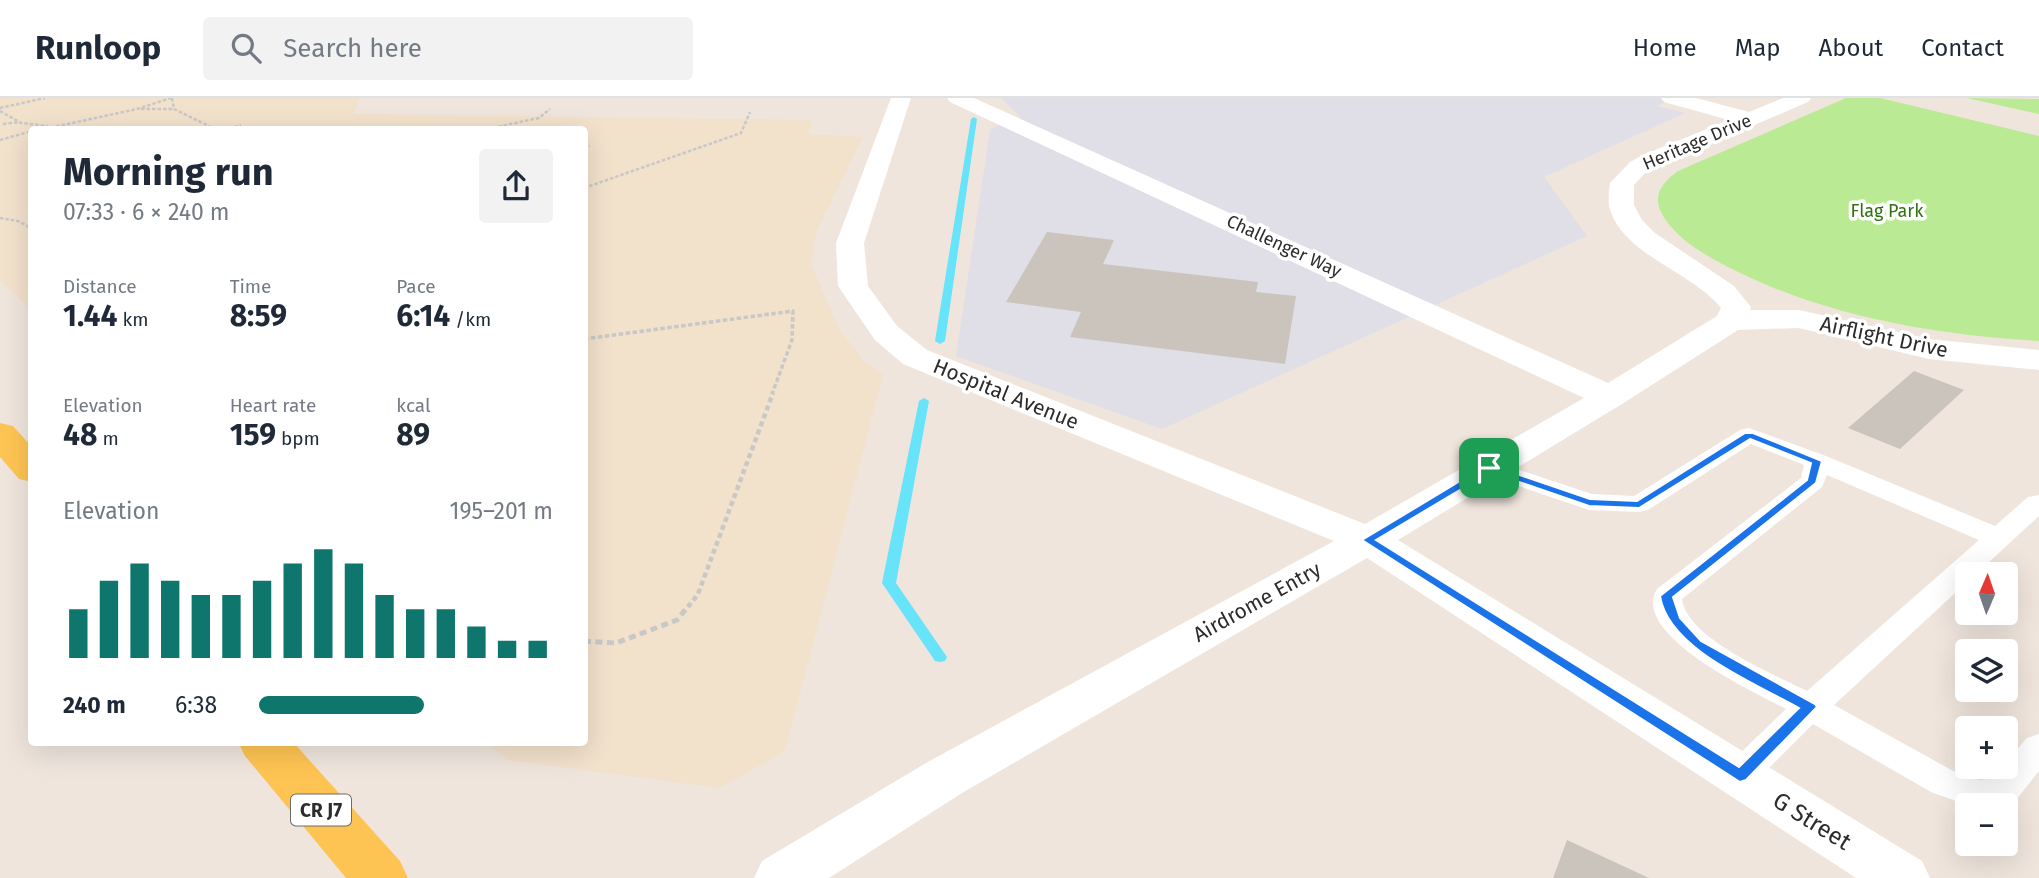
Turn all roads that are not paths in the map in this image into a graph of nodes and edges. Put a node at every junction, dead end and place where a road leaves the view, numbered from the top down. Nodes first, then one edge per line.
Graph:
1 (901, 98) edge
2 (957, 98) edge
3 (1671, 98) edge
4 (1801, 98) edge
5 (1752, 119) junction
6 (1730, 321) junction
7 (2030, 362) edge
8 (1610, 397) junction
9 (0, 434) edge
10 (1817, 461) junction
11 (28, 466) edge
12 (1489, 468) junction
13 (2038, 503) edge
14 (1997, 537) junction
15 (1368, 540) junction
16 (1810, 707) junction
17 (266, 746) edge
18 (2039, 747) edge
19 (1740, 775) junction
20 (380, 878) edge
21 (782, 878) edge
22 (1902, 878) edge

1 - 15 street, Hospital Avenue
2 - 8 street, Challenger Way
3 - 5 street
4 - 5 street, Heritage Drive
5 - 6 street, Heritage Drive
6 - 7 street, Airflight Drive
6 - 8 street, Airdrome Entry
8 - 12 street, Airdrome Entry
9 - 11 main road
10 - 12 lane
10 - 14 lane
10 - 16 lane
12 - 15 street, Airdrome Entry
13 - 14 lane
14 - 16 lane
15 - 19 street, G Street
15 - 21 street, Airdrome Entry
16 - 18 lane
16 - 19 lane
17 - 20 main road, CR J7
19 - 22 street, G Street

